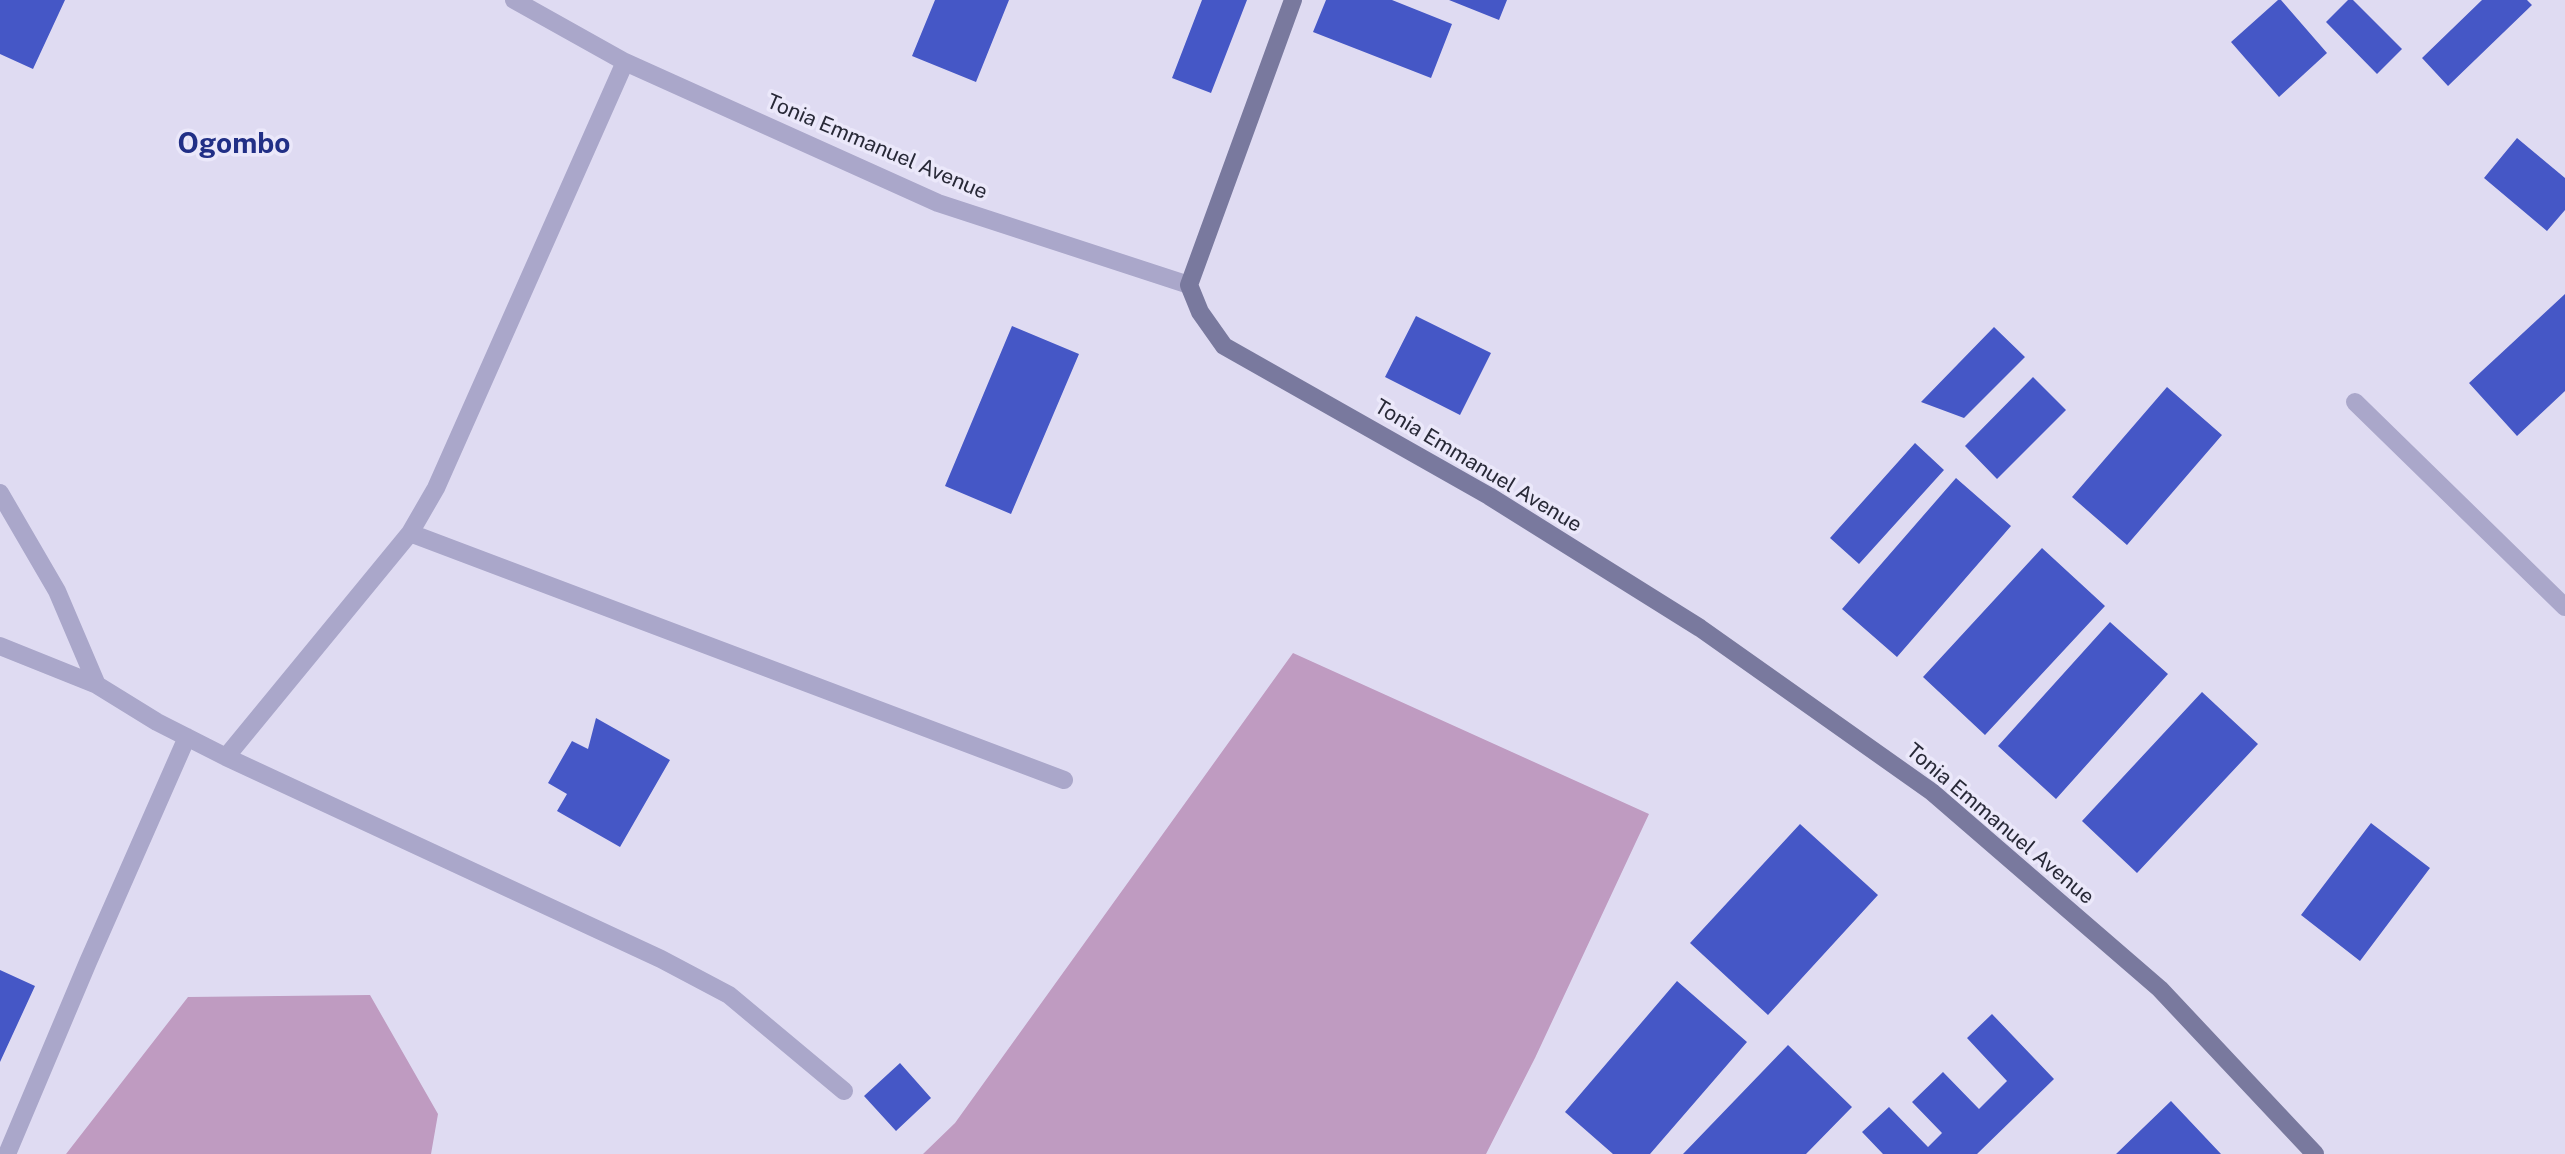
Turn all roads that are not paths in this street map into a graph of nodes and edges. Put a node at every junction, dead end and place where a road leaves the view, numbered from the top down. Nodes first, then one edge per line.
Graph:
1 (514, 0) edge
2 (1293, 0) edge
3 (625, 62) junction
4 (1189, 285) junction
5 (2355, 402) dead end
6 (0, 493) edge
7 (410, 533) junction
8 (2565, 607) edge
9 (0, 646) edge
10 (97, 685) junction
11 (187, 737) junction
12 (226, 757) junction
13 (1064, 780) dead end
14 (844, 1091) dead end
15 (7, 1154) edge
16 (2315, 1154) edge

1 - 3 street, Tonia Emmanuel Avenue
2 - 4 street
3 - 4 street, Tonia Emmanuel Avenue
3 - 7 street
4 - 16 street, Tonia Emmanuel Avenue
5 - 8 street
6 - 10 street
7 - 12 street
7 - 13 street
9 - 10 street
10 - 11 street
11 - 12 street
11 - 15 street
12 - 14 street

